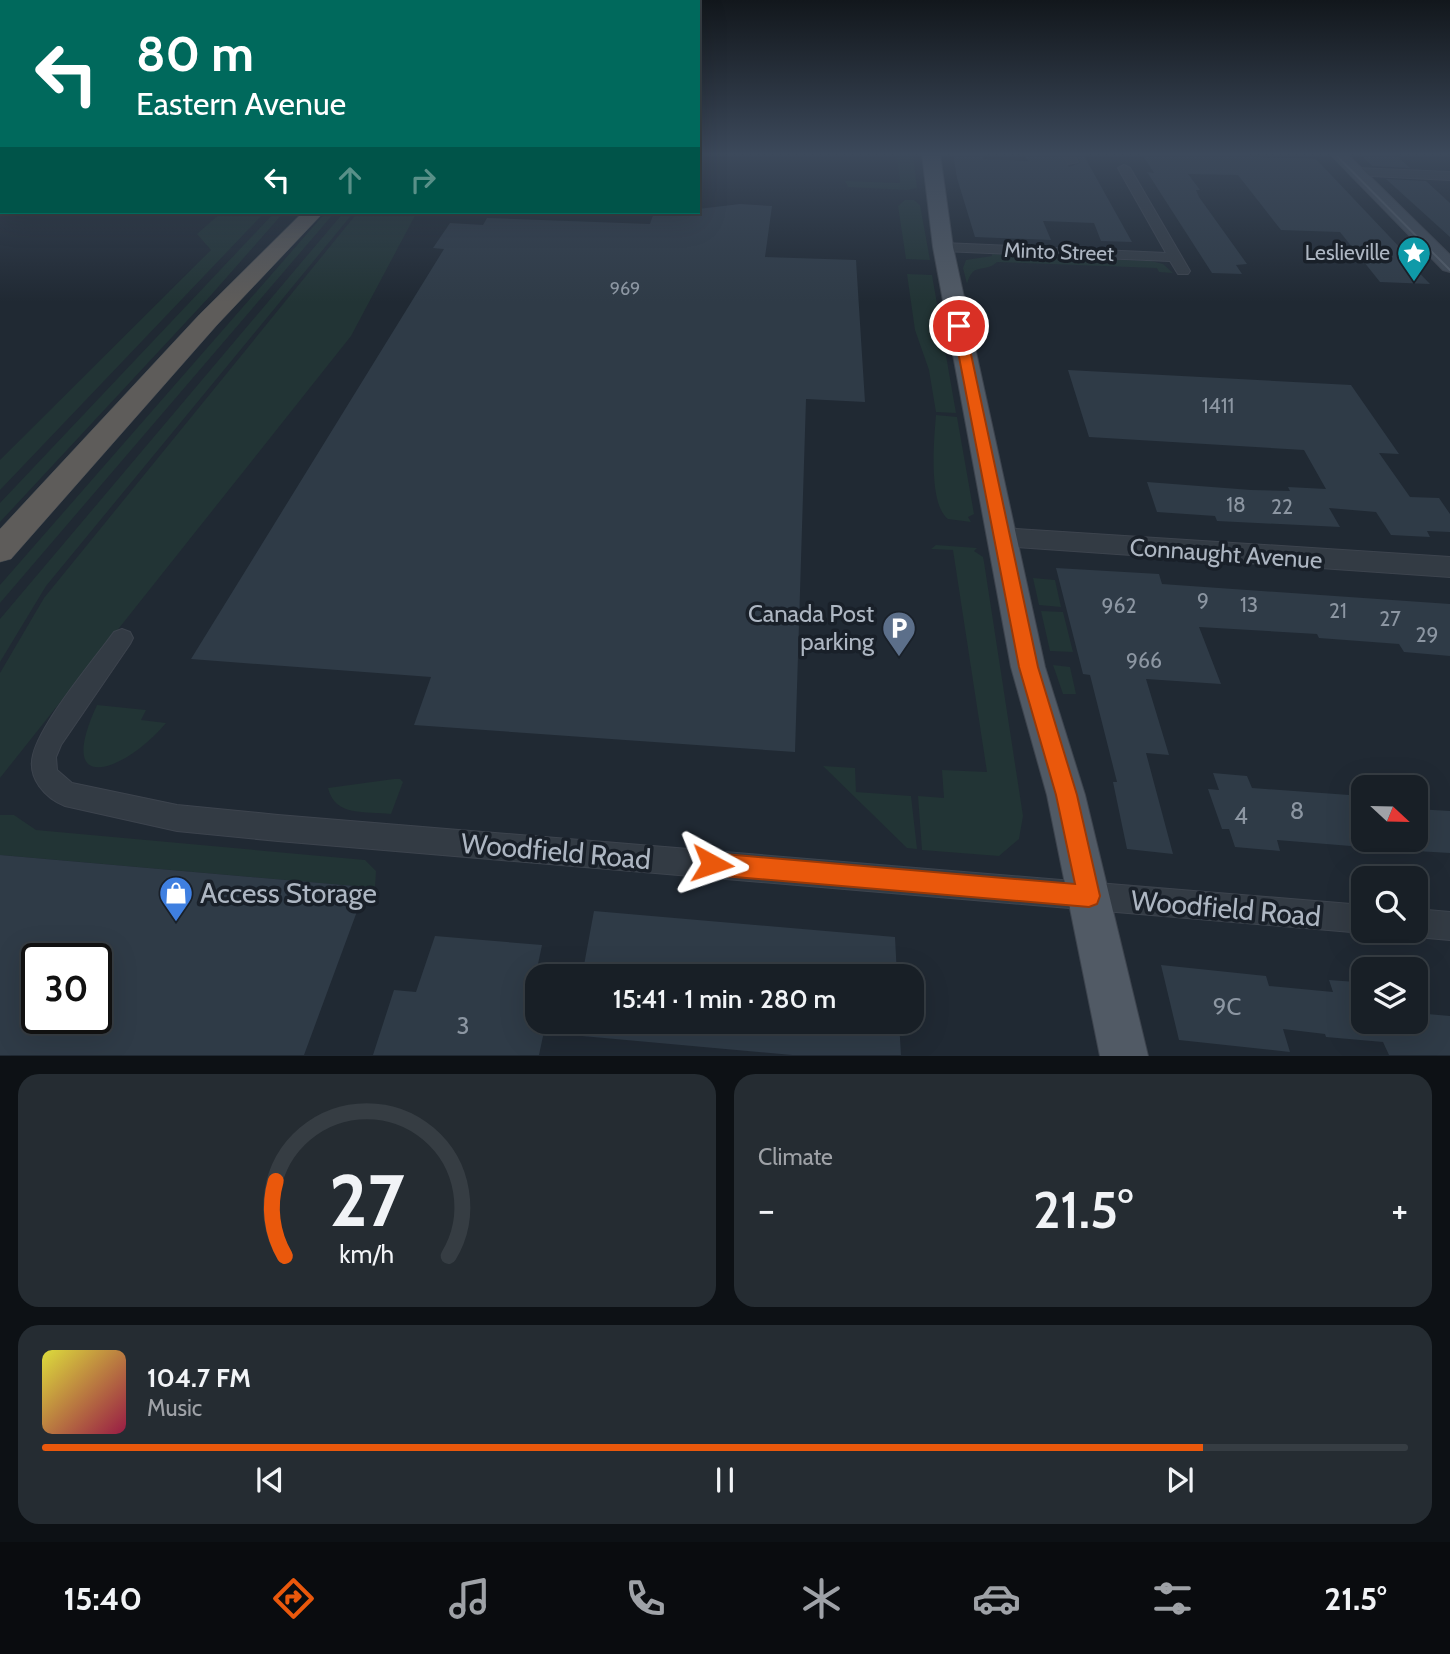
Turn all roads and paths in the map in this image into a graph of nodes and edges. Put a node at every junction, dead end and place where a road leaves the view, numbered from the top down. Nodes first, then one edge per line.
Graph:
1 (937, 203) edge
2 (1144, 203) edge
3 (1387, 203) edge
4 (291, 214) edge
5 (312, 214) edge
6 (943, 247) junction
7 (1174, 257) junction
8 (1450, 267) edge
9 (1183, 271) dead end
10 (208, 320) junction
11 (1002, 537) junction
12 (0, 550) edge
13 (1450, 567) edge
14 (122, 638) dead end
15 (1089, 896) junction
16 (1351, 918) edge
17 (1428, 924) edge
18 (1450, 926) edge
19 (1124, 1055) edge

1 - 6 main road
2 - 7 street
3 - 8 main road
4 - 10 highway
5 - 10 highway
6 - 7 street, Minto Street
6 - 11 main road
7 - 9 street
10 - 12 highway
11 - 13 street, Connaught Avenue
11 - 15 main road
14 - 15 street, Woodfield Road
15 - 16 street, Woodfield Road
15 - 19 main road
17 - 18 street

